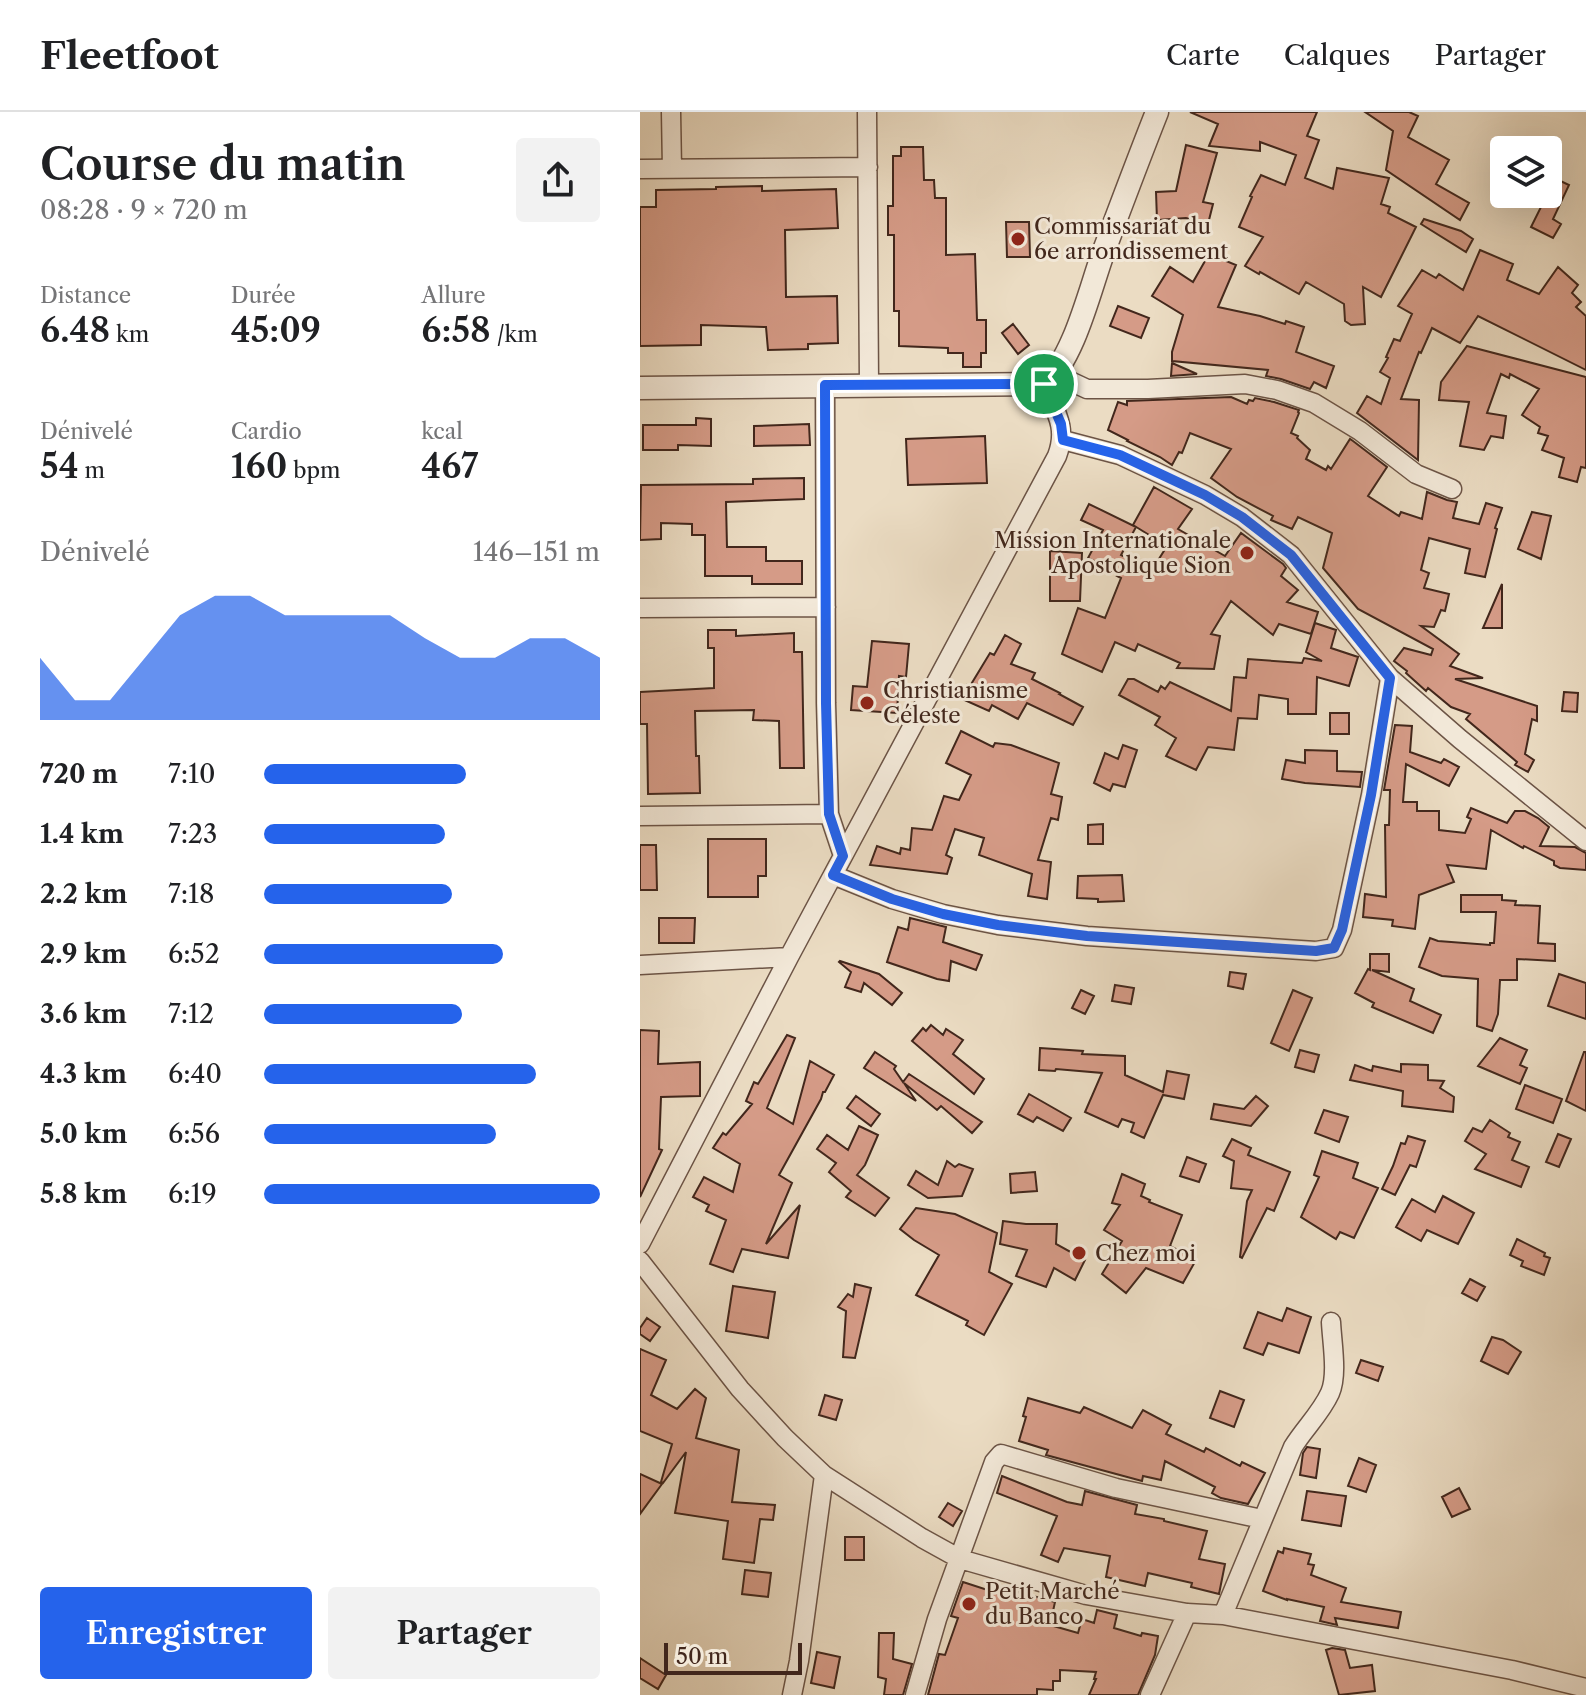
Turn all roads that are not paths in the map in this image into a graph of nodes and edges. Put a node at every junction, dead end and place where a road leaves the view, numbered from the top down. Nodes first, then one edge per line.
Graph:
1 (671, 112) edge
2 (867, 112) edge
3 (1157, 112) edge
4 (868, 167) junction
5 (640, 169) edge
6 (672, 169) junction
7 (1050, 379) junction
8 (869, 384) junction
9 (825, 385) junction
10 (640, 388) edge
11 (1063, 440) junction
12 (1452, 489) dead end
13 (826, 607) junction
14 (640, 608) edge
15 (1390, 678) junction
16 (829, 814) junction
17 (640, 816) edge
18 (1586, 841) edge
19 (843, 856) junction
20 (833, 875) junction
21 (789, 957) junction
22 (640, 965) edge
23 (640, 1244) edge
24 (640, 1261) edge
25 (1331, 1322) dead end
26 (824, 1475) junction
27 (1262, 1519) junction
28 (960, 1559) junction
29 (1187, 1613) junction
30 (1223, 1615) junction
31 (1586, 1688) edge
32 (792, 1695) edge
33 (915, 1695) edge
34 (1150, 1695) edge

1 - 6 street
2 - 4 street
3 - 7 street
4 - 6 street
4 - 8 street
5 - 6 street
7 - 8 street
7 - 11 street
7 - 12 street
8 - 9 street
9 - 10 street
9 - 13 street
11 - 15 street
11 - 19 street
13 - 14 street
13 - 16 street
15 - 18 street
15 - 20 street
16 - 17 street
16 - 19 street
19 - 20 street
20 - 21 street
21 - 22 street
21 - 23 street
24 - 26 street
25 - 27 street
26 - 28 street
26 - 32 street
27 - 28 street
27 - 30 street
28 - 29 street
28 - 33 street
29 - 30 street
29 - 34 street
30 - 31 street

